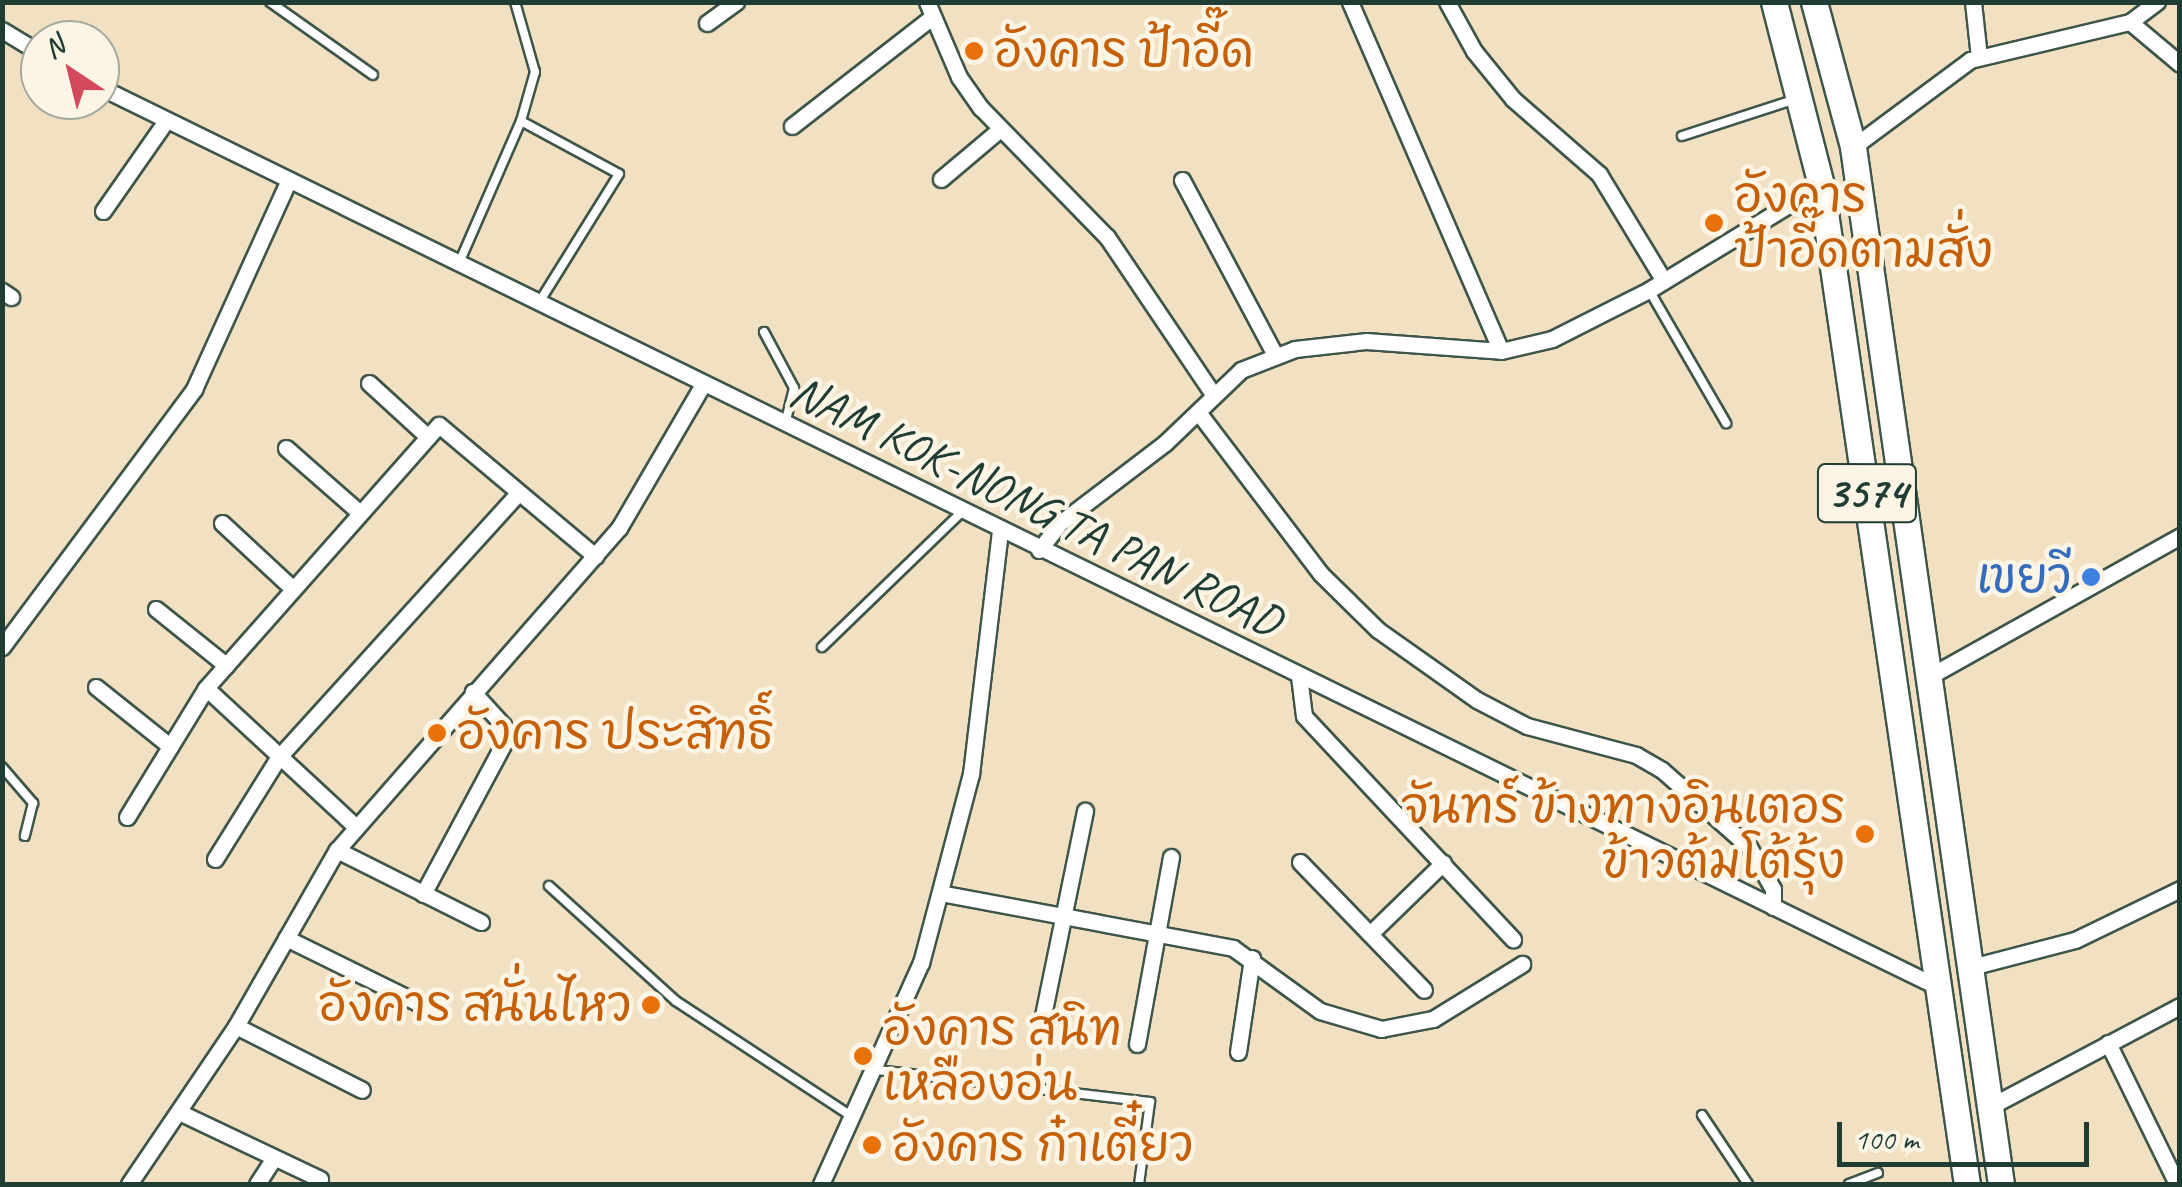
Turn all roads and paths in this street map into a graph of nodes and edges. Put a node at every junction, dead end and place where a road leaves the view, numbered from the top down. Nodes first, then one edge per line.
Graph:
1 (270, 2) edge
2 (515, 2) edge
3 (736, 2) edge
4 (1350, 2) edge
5 (1447, 2) edge
6 (1774, 2) edge
7 (1814, 2) edge
8 (1973, 2) edge
9 (2158, 2) edge
10 (930, 10) edge
11 (2130, 22) junction
12 (707, 23) dead end
13 (1979, 57) junction
14 (2180, 64) edge
15 (373, 76) dead end
16 (1800, 97) junction
17 (120, 98) edge
18 (521, 121) junction
19 (165, 122) junction
20 (792, 126) dead end
21 (1000, 130) junction
22 (1682, 136) dead end
23 (1853, 147) junction
24 (941, 179) dead end
25 (1182, 180) dead end
26 (287, 184) junction
27 (1821, 184) junction
28 (103, 210) dead end
29 (458, 267) junction
30 (1664, 281) junction
31 (1649, 290) junction
32 (537, 306) junction
33 (764, 332) dead end
34 (1501, 350) junction
35 (1275, 355) junction
36 (369, 383) dead end
37 (702, 386) junction
38 (1214, 394) junction
39 (1198, 412) junction
40 (1726, 423) dead end
41 (784, 424) junction
42 (428, 437) junction
43 (286, 448) dead end
44 (517, 494) junction
45 (962, 512) junction
46 (360, 513) junction
47 (222, 524) dead end
48 (1000, 531) junction
49 (2180, 536) edge
50 (1039, 550) junction
51 (596, 556) junction
52 (293, 588) junction
53 (156, 609) dead end
54 (2, 647) edge
55 (822, 647) dead end
56 (226, 665) junction
57 (1299, 676) junction
58 (1930, 676) junction
59 (96, 686) dead end
60 (206, 688) junction
61 (472, 692) junction
62 (170, 746) junction
63 (278, 758) junction
64 (2, 767) edge
65 (1085, 811) dead end
66 (127, 818) dead end
67 (355, 826) junction
68 (25, 836) dead end
69 (337, 850) junction
70 (1171, 857) dead end
71 (215, 859) dead end
72 (1300, 862) dead end
73 (1443, 862) junction
74 (548, 886) dead end
75 (2180, 889) edge
76 (940, 893) junction
77 (423, 894) junction
78 (1773, 907) junction
79 (1059, 916) junction
80 (481, 922) dead end
81 (1153, 934) junction
82 (1370, 934) junction
83 (286, 938) junction
84 (1513, 939) dead end
85 (1252, 958) junction
86 (1522, 964) dead end
87 (1976, 975) junction
88 (1940, 988) junction
89 (1424, 990) dead end
90 (424, 1006) dead end
91 (2180, 1006) edge
92 (236, 1026) junction
93 (1040, 1035) dead end
94 (2108, 1043) junction
95 (1136, 1044) dead end
96 (1238, 1052) dead end
97 (878, 1070) junction
98 (362, 1090) dead end
99 (1991, 1106) junction
100 (181, 1113) junction
101 (1702, 1116) dead end
102 (854, 1118) junction
103 (274, 1158) junction
104 (1878, 1173) dead end
105 (320, 1179) dead end
106 (129, 1184) edge
107 (257, 1184) edge
108 (821, 1184) edge
109 (1140, 1184) edge
110 (1748, 1184) edge
111 (1849, 1184) edge
112 (1968, 1184) edge
113 (2002, 1184) edge
114 (2178, 1184) edge

1 - 15 lane
2 - 18 lane
3 - 12 street
4 - 34 street
5 - 30 street
6 - 16 main road, 3574
7 - 23 main road, 3574
8 - 13 street
9 - 11 street
10 - 20 street
10 - 21 street
11 - 13 street
11 - 14 street
13 - 23 street
16 - 22 lane
16 - 27 main road, 3574
17 - 19 street, NAM KOK-NONG TA PAN ROAD
18 - 29 lane
18 - 32 lane
19 - 26 street, NAM KOK-NONG TA PAN ROAD
19 - 28 street
21 - 24 street
21 - 38 street
23 - 58 main road, 3574
25 - 35 street
26 - 29 street, NAM KOK-NONG TA PAN ROAD
26 - 54 street
27 - 30 street
27 - 88 main road, 3574
29 - 32 street, NAM KOK-NONG TA PAN ROAD
30 - 31 street
31 - 34 street
31 - 40 lane
32 - 37 street, NAM KOK-NONG TA PAN ROAD
33 - 41 lane
34 - 35 street
35 - 38 street
36 - 42 street
37 - 41 street, NAM KOK-NONG TA PAN ROAD
37 - 51 street
38 - 39 street
39 - 50 street
39 - 78 street
41 - 45 street, NAM KOK-NONG TA PAN ROAD
42 - 44 street
42 - 46 street
43 - 46 street
44 - 51 street
44 - 63 street
45 - 48 street, NAM KOK-NONG TA PAN ROAD
45 - 55 lane
46 - 52 street
47 - 52 street
48 - 50 street, NAM KOK-NONG TA PAN ROAD
48 - 76 street
49 - 58 street
50 - 57 street, NAM KOK-NONG TA PAN ROAD
51 - 61 street
52 - 56 street
53 - 56 street
56 - 60 street
57 - 73 street
57 - 78 street, NAM KOK-NONG TA PAN ROAD
58 - 87 main road, 3574
59 - 62 street
60 - 62 street
60 - 63 street
61 - 67 street
61 - 77 street
62 - 66 street
63 - 67 street
63 - 71 street
64 - 68 lane
65 - 79 street
67 - 69 street
69 - 77 street
69 - 83 street
70 - 81 street
72 - 82 street
73 - 82 street
73 - 84 street
74 - 102 lane
75 - 87 street
76 - 79 street
76 - 97 street
77 - 80 street
78 - 88 street, NAM KOK-NONG TA PAN ROAD
79 - 81 street
79 - 93 street
81 - 85 street
81 - 95 street
82 - 89 street
83 - 90 street
83 - 92 street
85 - 86 street
85 - 96 street
87 - 88 main road
87 - 99 main road, 3574
88 - 112 main road, 3574
91 - 94 street
92 - 98 street
92 - 100 street
94 - 99 street
94 - 114 street
97 - 102 street
97 - 109 lane
99 - 113 main road, 3574
100 - 103 street
100 - 106 street
101 - 110 lane
102 - 108 street
103 - 105 street
103 - 107 street
104 - 111 lane

